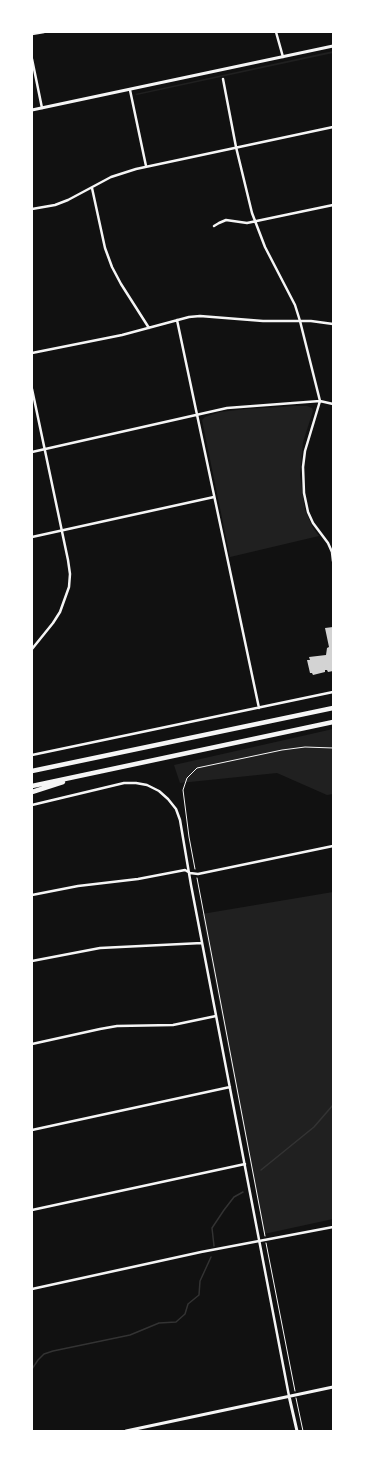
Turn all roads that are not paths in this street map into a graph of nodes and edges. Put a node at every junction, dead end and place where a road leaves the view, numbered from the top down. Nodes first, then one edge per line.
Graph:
1 (44, 32) edge
2 (276, 32) edge
3 (37, 33) edge
4 (32, 34) edge
5 (333, 46) edge
6 (283, 57) junction
7 (32, 59) edge
8 (223, 79) dead end
9 (130, 90) junction
10 (42, 108) junction
11 (32, 110) edge
12 (333, 127) edge
13 (236, 147) junction
14 (146, 166) junction
15 (92, 188) junction
16 (333, 205) edge
17 (32, 209) edge
18 (254, 222) junction
19 (214, 226) dead end
20 (177, 320) junction
21 (300, 321) junction
22 (333, 324) edge
23 (149, 328) junction
24 (32, 354) edge
25 (32, 389) edge
26 (320, 401) junction
27 (333, 404) edge
28 (198, 416) junction
29 (45, 449) junction
30 (32, 452) edge
31 (214, 497) junction
32 (62, 532) junction
33 (32, 537) edge
34 (333, 547) edge
35 (332, 552) junction
36 (333, 561) edge
37 (32, 649) edge
38 (333, 692) edge
39 (259, 708) junction
40 (333, 708) edge
41 (333, 722) edge
42 (32, 755) edge
43 (32, 771) edge
44 (80, 776) junction
45 (32, 786) edge
46 (32, 792) edge
47 (32, 805) edge
48 (333, 846) edge
49 (190, 874) junction
50 (32, 895) edge
51 (202, 943) junction
52 (32, 961) edge
53 (216, 1016) junction
54 (32, 1044) edge
55 (230, 1087) junction
56 (32, 1130) edge
57 (244, 1164) junction
58 (32, 1210) edge
59 (333, 1227) edge
60 (259, 1241) junction
61 (32, 1289) edge
62 (333, 1387) edge
63 (289, 1396) junction
64 (126, 1431) edge
65 (297, 1431) edge

1 - 3 street
2 - 6 street
3 - 4 street
5 - 6 street
6 - 9 street
7 - 10 street
8 - 13 street
9 - 10 street
9 - 14 street
10 - 11 street
12 - 13 street
13 - 14 street
13 - 18 street
14 - 15 street
15 - 17 street
15 - 23 street
16 - 18 street
18 - 19 street
18 - 21 street
20 - 21 street
20 - 23 street
20 - 28 street
21 - 22 street
21 - 26 street
23 - 24 street
25 - 29 street
26 - 27 street
26 - 28 street
26 - 35 street
28 - 29 street
28 - 31 street
29 - 30 street
29 - 32 street
31 - 32 street
31 - 39 street
32 - 33 street
32 - 37 street
34 - 35 street
35 - 36 street
38 - 39 street
39 - 42 street
40 - 43 highway
41 - 44 highway
44 - 45 highway
44 - 46 highway
47 - 49 street
48 - 49 street
49 - 50 street
49 - 51 street
51 - 52 street
51 - 53 street
53 - 54 street
53 - 55 street
55 - 56 street
55 - 57 street
57 - 58 street
57 - 60 street
59 - 60 street
60 - 61 street
60 - 63 street
62 - 63 street
63 - 64 street
63 - 65 street

